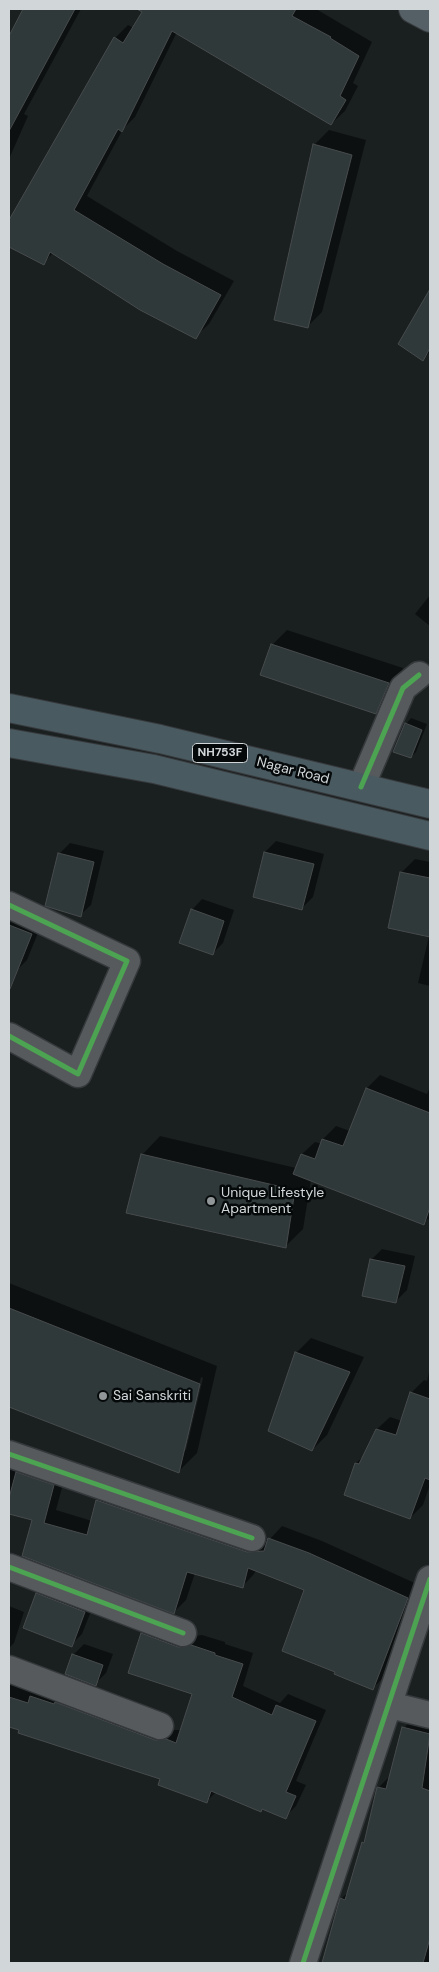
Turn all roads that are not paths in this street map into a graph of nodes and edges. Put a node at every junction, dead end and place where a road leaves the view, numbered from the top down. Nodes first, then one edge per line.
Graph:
1 (414, 9) edge
2 (430, 18) edge
3 (419, 675) dead end
4 (9, 708) edge
5 (9, 743) edge
6 (361, 787) junction
7 (430, 804) edge
8 (430, 836) edge
9 (9, 906) edge
10 (9, 1036) edge
11 (9, 1454) edge
12 (252, 1538) dead end
13 (9, 1567) edge
14 (430, 1579) edge
15 (183, 1634) dead end
16 (9, 1669) edge
17 (390, 1705) junction
18 (430, 1715) edge
19 (160, 1726) dead end
20 (303, 1963) edge

1 - 2 main road
3 - 6 street
4 - 6 highway, Nagar Road / NH753F
5 - 8 highway, NH753F
6 - 7 highway, Nagar Road / NH753F
9 - 10 street
11 - 12 street
13 - 15 street
14 - 17 street
16 - 19 street
17 - 18 street
17 - 20 street

